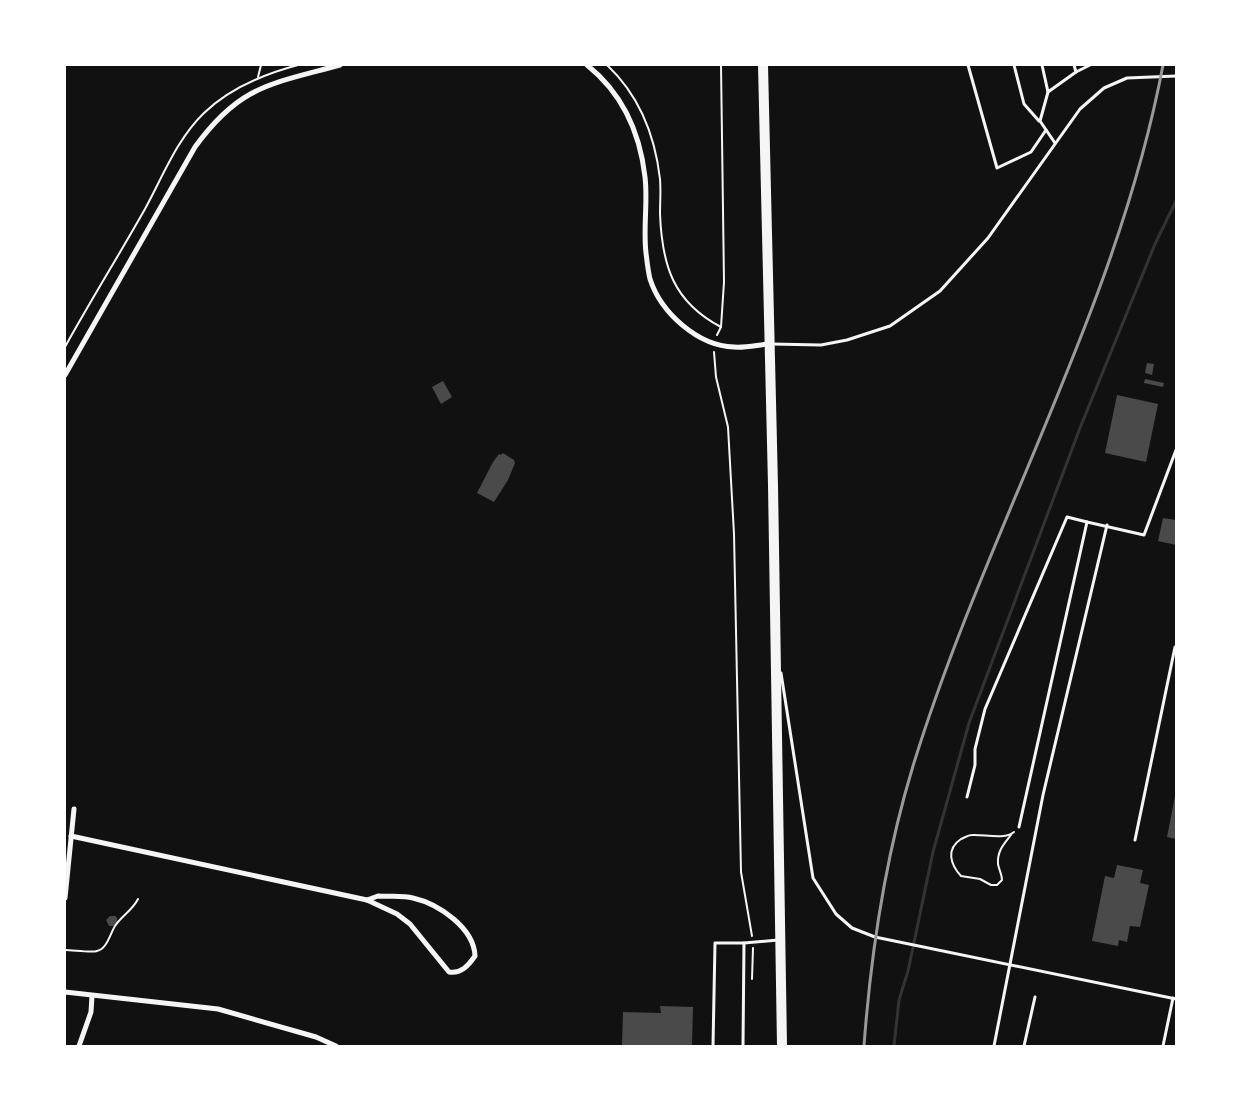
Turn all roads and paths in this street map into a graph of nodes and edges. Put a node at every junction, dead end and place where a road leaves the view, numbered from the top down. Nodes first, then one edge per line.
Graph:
1 (261, 65) edge
2 (340, 65) edge
3 (587, 65) edge
4 (607, 65) edge
5 (721, 65) edge
6 (763, 65) edge
7 (968, 65) edge
8 (1014, 65) edge
9 (1042, 65) edge
10 (1074, 65) edge
11 (1090, 65) edge
12 (1076, 72) junction
13 (1176, 76) edge
14 (258, 78) dead end
15 (1048, 92) junction
16 (1040, 121) junction
17 (1046, 130) junction
18 (1055, 143) junction
19 (721, 327) junction
20 (713, 342) junction
21 (768, 344) junction
22 (65, 375) edge
23 (1176, 450) edge
24 (1087, 522) junction
25 (1106, 525) junction
26 (776, 646) junction
27 (1175, 647) dead end
28 (967, 797) dead end
29 (74, 809) dead end
30 (1019, 827) joint
31 (1010, 835) junction
32 (71, 836) junction
33 (1135, 840) dead end
34 (65, 898) edge
35 (138, 899) dead end
36 (368, 900) junction
37 (781, 939) junction
38 (754, 942) junction
39 (744, 943) junction
40 (65, 950) edge
41 (1011, 965) junction
42 (752, 980) dead end
43 (65, 992) edge
44 (92, 996) junction
45 (1035, 997) dead end
46 (1175, 999) edge
47 (79, 1046) edge
48 (336, 1046) edge
49 (713, 1046) edge
50 (743, 1046) edge
51 (782, 1046) edge
52 (994, 1046) edge
53 (1024, 1046) edge
54 (1163, 1046) edge

1 - 14 path
2 - 22 street
3 - 20 street
4 - 19 path
5 - 19 path
6 - 21 main road
7 - 17 lane
8 - 16 lane
9 - 15 lane
10 - 12 lane
11 - 12 lane
12 - 15 lane
13 - 18 lane
15 - 16 lane
16 - 17 lane
17 - 18 lane
18 - 21 lane
19 - 20 path
20 - 21 street
20 - 38 path
21 - 26 main road
23 - 25 lane
24 - 25 lane
24 - 28 lane
24 - 30 lane
25 - 41 lane
26 - 37 main road
26 - 41 lane
27 - 33 lane
29 - 32 street
30 - 31 path
31 - 31 path
32 - 34 street
32 - 36 street
35 - 40 path
36 - 36 street
37 - 38 lane
37 - 51 main road
38 - 39 lane
38 - 42 path
39 - 49 lane
39 - 50 lane
41 - 46 lane
41 - 52 lane
43 - 44 street
44 - 47 street
44 - 48 street
45 - 53 lane
46 - 54 lane

